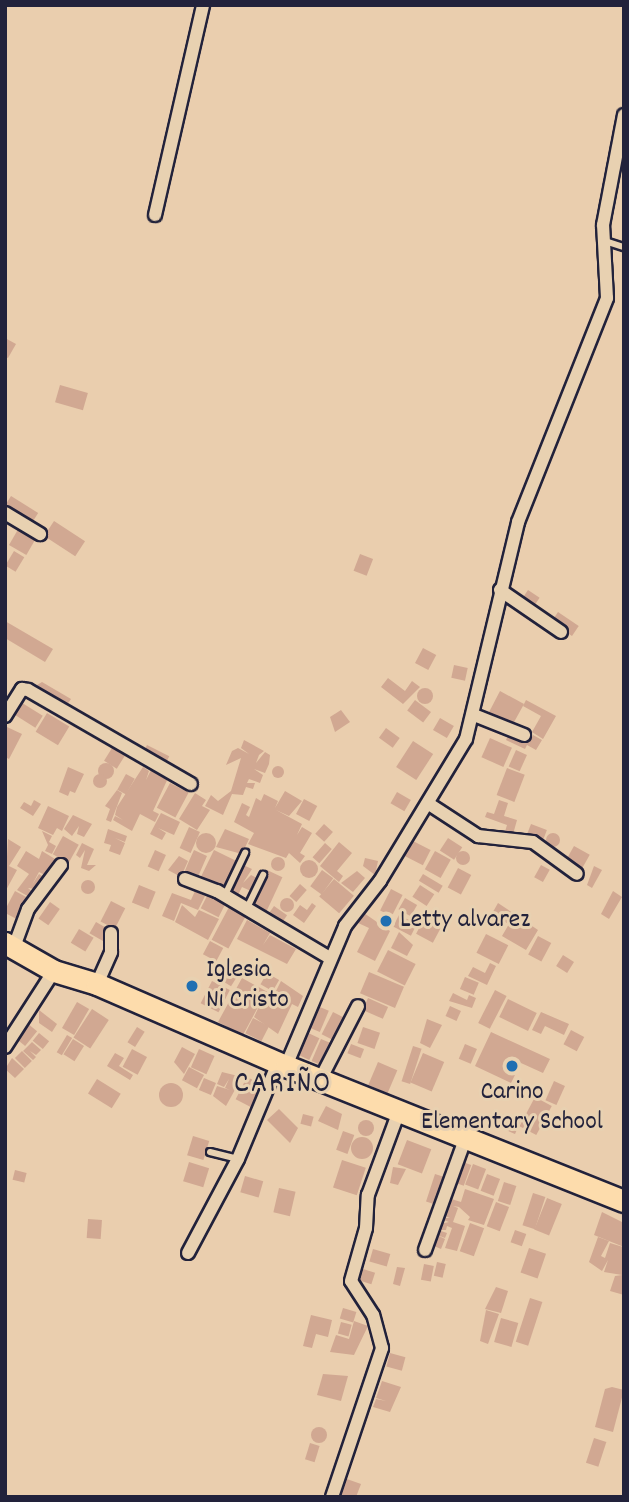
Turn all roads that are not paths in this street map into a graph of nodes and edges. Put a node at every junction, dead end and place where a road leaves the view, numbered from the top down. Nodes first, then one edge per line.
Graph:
1 (203, 5) edge
2 (624, 115) edge
3 (155, 215) dead end
4 (603, 240) junction
5 (624, 247) edge
6 (609, 287) junction
7 (624, 292) edge
8 (5, 513) edge
9 (40, 534) dead end
10 (500, 590) junction
11 (561, 632) dead end
12 (474, 715) junction
13 (5, 716) edge
14 (524, 734) dead end
15 (191, 784) dead end
16 (429, 804) junction
17 (245, 853) dead end
18 (61, 865) dead end
19 (577, 874) dead end
20 (263, 875) dead end
21 (185, 878) dead end
22 (225, 896) junction
23 (246, 910) junction
24 (111, 933) dead end
25 (9, 945) edge
26 (330, 958) junction
27 (54, 971) junction
28 (97, 984) junction
29 (358, 1006) dead end
30 (5, 1047) edge
31 (282, 1065) junction
32 (320, 1080) junction
33 (399, 1111) junction
34 (466, 1138) junction
35 (210, 1152) dead end
36 (239, 1159) junction
37 (624, 1201) edge
38 (425, 1250) dead end
39 (188, 1253) dead end
40 (332, 1497) edge

1 - 3 street
2 - 4 street
4 - 5 lane
4 - 6 street
6 - 7 street
6 - 10 street
8 - 9 street
10 - 11 street
10 - 12 street
12 - 14 street
12 - 16 street
13 - 15 street
16 - 19 street
16 - 26 street
17 - 22 lane
18 - 25 street
20 - 23 lane
21 - 22 street
22 - 23 street
23 - 26 street
24 - 28 street
25 - 27 highway
26 - 31 street
27 - 28 highway
27 - 30 street
28 - 31 highway
29 - 32 street
31 - 32 highway
31 - 36 street
32 - 33 highway
33 - 34 highway
33 - 40 street
34 - 37 highway
34 - 38 street
35 - 36 lane
36 - 39 street

